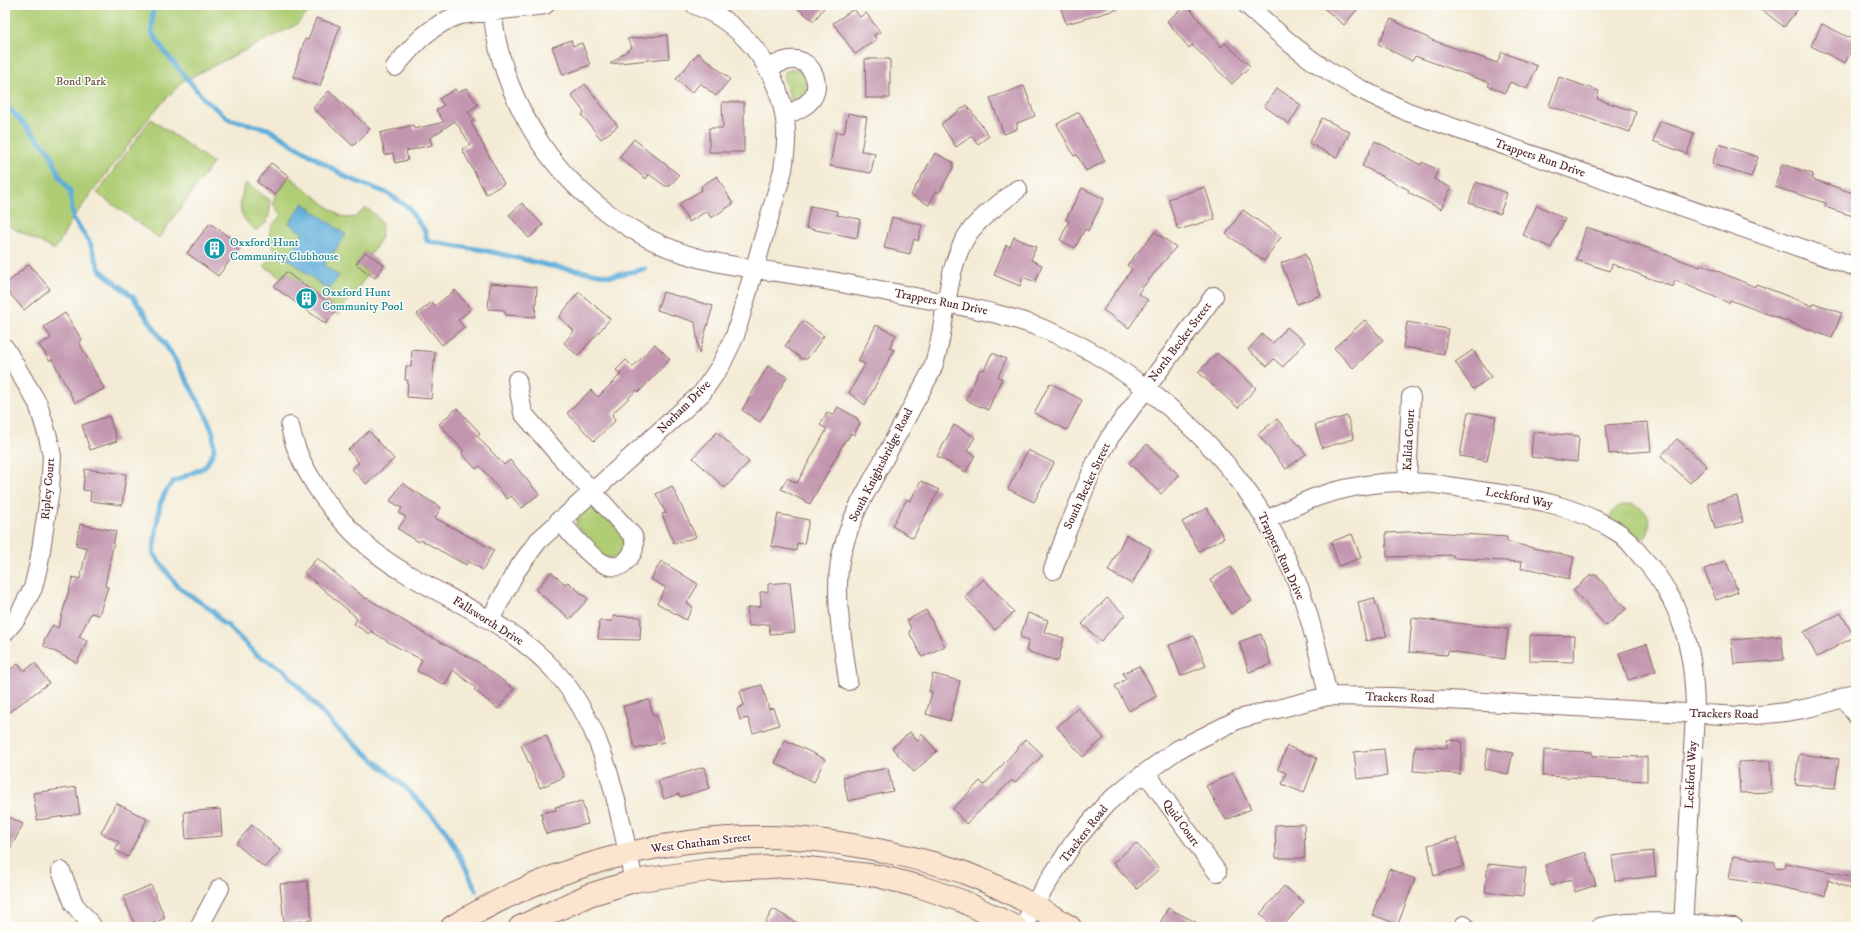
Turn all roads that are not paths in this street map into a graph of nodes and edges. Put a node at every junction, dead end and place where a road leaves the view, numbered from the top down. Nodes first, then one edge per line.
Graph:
1 (545, 5) edge
2 (695, 5) edge
3 (1247, 5) edge
4 (492, 9) edge
5 (395, 67) dead end
6 (767, 69) junction
7 (785, 116) junction
8 (1018, 189) dead end
9 (1856, 267) edge
10 (755, 269) junction
11 (1214, 296) dead end
12 (947, 303) junction
13 (5, 348) edge
14 (517, 380) dead end
15 (1146, 388) junction
16 (1411, 397) dead end
17 (290, 426) dead end
18 (1406, 482) junction
19 (593, 491) junction
20 (559, 520) junction
21 (1267, 520) junction
22 (1053, 570) dead end
23 (490, 620) junction
24 (5, 632) edge
25 (848, 681) dead end
26 (1850, 694) edge
27 (1328, 696) junction
28 (1695, 714) junction
29 (1856, 715) edge
30 (1146, 773) junction
31 (628, 853) junction
32 (61, 871) dead end
33 (1217, 872) dead end
34 (634, 881) junction
35 (220, 888) dead end
36 (1034, 904) junction
37 (1683, 925) edge
38 (93, 927) edge
39 (199, 927) edge
40 (452, 927) edge
41 (520, 927) edge
42 (1016, 927) edge
43 (1024, 927) edge
44 (1070, 927) edge
45 (1600, 927) edge
46 (1734, 927) edge

1 - 4 street
2 - 6 street, Norham Drive
3 - 9 street, Trappers Run Drive
4 - 5 street
4 - 10 street, Trappers Run Drive
6 - 7 street, Norham Drive
6 - 7 street
7 - 10 street, Norham Drive
8 - 12 street, South Knightsbridge Road
10 - 12 street, Trappers Run Drive
10 - 19 street, Norham Drive
11 - 15 street, North Becket Street
12 - 15 street, Trappers Run Drive
12 - 25 street, South Knightsbridge Road
13 - 24 street, Ripley Court
14 - 19 street
15 - 21 street, Trappers Run Drive
15 - 22 street, South Becket Street
16 - 18 street, Kalida Court
17 - 23 street, Fallsworth Drive
18 - 21 street, Leckford Way
18 - 28 street, Leckford Way
19 - 20 street, Norham Drive
19 - 20 street
20 - 23 street, Norham Drive
21 - 27 street, Trappers Run Drive
23 - 31 street, Fallsworth Drive
26 - 28 street, Trackers Road
26 - 29 street, Trackers Road
27 - 28 street, Trackers Road
27 - 30 street, Trackers Road
28 - 37 street, Leckford Way
30 - 33 street, Quid Court
30 - 36 street, Trackers Road
31 - 34 street, Fallsworth Drive
31 - 36 street, West Chatham Street
31 - 40 street, West Chatham Street
32 - 38 street
34 - 41 street
34 - 42 street
35 - 39 street
36 - 43 street, Trackers Road
36 - 44 street, West Chatham Street
37 - 45 street
37 - 46 street

